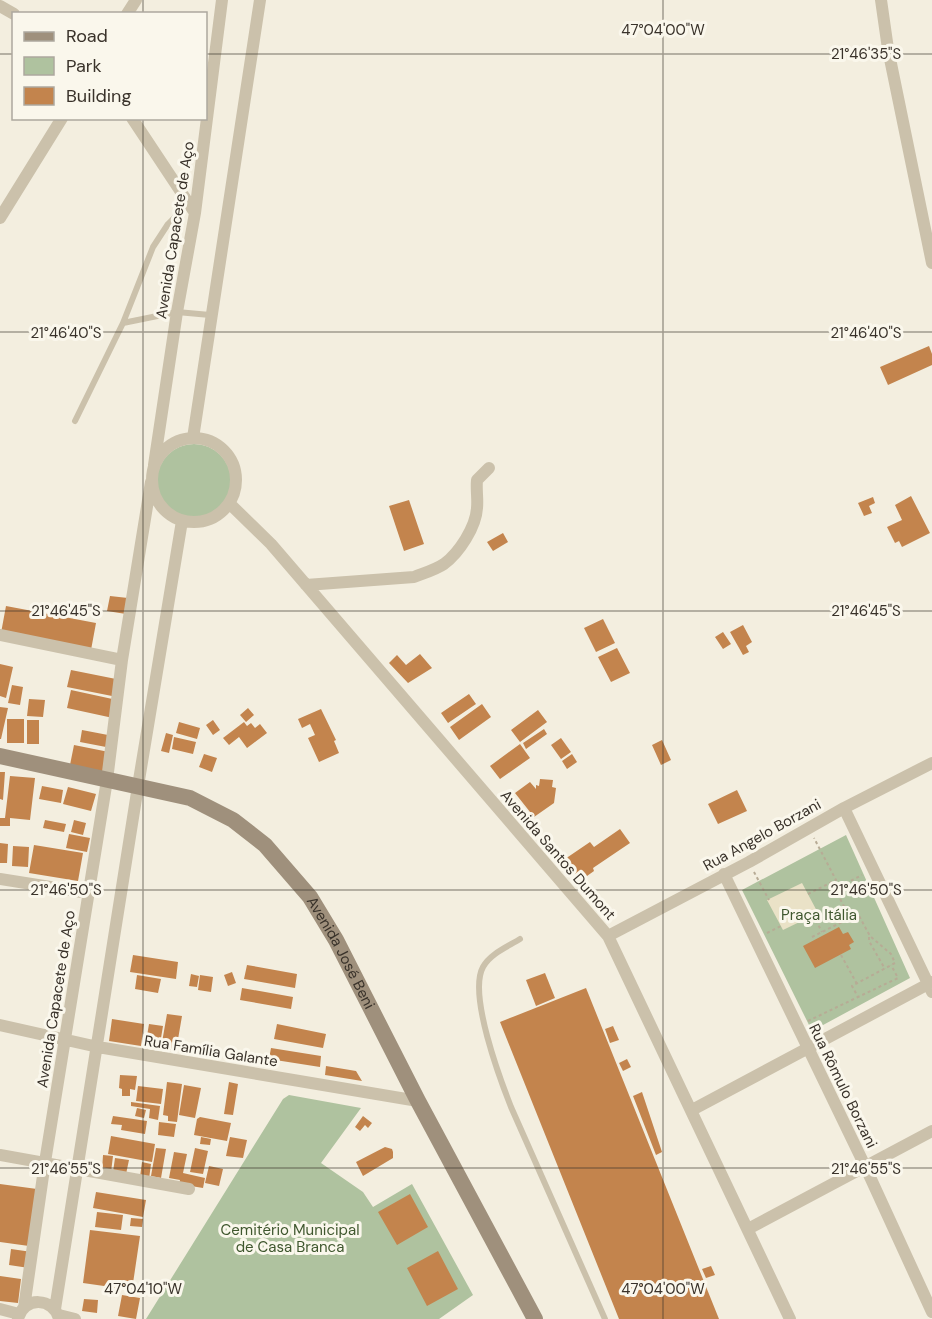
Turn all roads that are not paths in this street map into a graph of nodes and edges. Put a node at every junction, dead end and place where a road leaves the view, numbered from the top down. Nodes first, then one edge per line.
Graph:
1 (222, 0) edge
2 (260, 0) edge
3 (881, 0) edge
4 (207, 104) edge
5 (61, 120) edge
6 (133, 120) edge
7 (205, 120) edge
8 (192, 208) junction
9 (0, 218) edge
10 (932, 263) edge
11 (177, 312) junction
12 (210, 315) junction
13 (123, 323) junction
14 (75, 421) dead end
15 (193, 438) junction
16 (154, 465) junction
17 (489, 468) dead end
18 (151, 482) junction
19 (229, 503) junction
20 (182, 521) junction
21 (306, 585) junction
22 (0, 635) edge
23 (122, 660) junction
24 (0, 756) edge
25 (932, 763) edge
26 (107, 780) junction
27 (138, 786) junction
28 (843, 808) junction
29 (724, 874) junction
30 (0, 879) edge
31 (88, 893) junction
32 (608, 936) junction
33 (520, 939) dead end
34 (931, 986) edge
35 (0, 1026) edge
36 (64, 1040) junction
37 (98, 1047) junction
38 (807, 1048) junction
39 (418, 1101) junction
40 (692, 1110) junction
41 (932, 1131) edge
42 (0, 1155) edge
43 (45, 1162) junction
44 (865, 1166) junction
45 (78, 1168) junction
46 (189, 1189) dead end
47 (748, 1229) junction
48 (0, 1309) edge
49 (932, 1312) edge
50 (21, 1314) edge
51 (58, 1314) edge
52 (75, 1319) edge
53 (535, 1319) edge
54 (605, 1319) edge
55 (790, 1319) edge

1 - 4 street, Avenida Capacete de Aço
2 - 12 street
3 - 10 street
5 - 9 street
6 - 8 street
7 - 8 street, Avenida Capacete de Aço
8 - 11 street, Avenida Capacete de Aço
8 - 13 lane
11 - 12 lane
11 - 13 lane
11 - 16 street, Avenida Capacete de Aço
12 - 15 street
13 - 14 lane
15 - 16 street
15 - 19 street
16 - 18 street
17 - 21 street
18 - 20 street
18 - 23 street, Avenida Capacete de Aço
19 - 20 street
19 - 21 street, Avenida Santos Dumont
20 - 27 street
21 - 32 street, Avenida Santos Dumont
22 - 23 street
23 - 26 street, Avenida Capacete de Aço
24 - 26 main road, Avenida José Beni
25 - 28 street, Rua Angelo Borzani
26 - 27 main road, Avenida José Beni
26 - 31 street, Avenida Capacete de Aço
27 - 37 street
27 - 39 main road, Avenida José Beni
28 - 29 street, Rua Angelo Borzani
28 - 34 street
29 - 32 street, Rua Angelo Borzani
29 - 38 street, Rua Rômulo Borzani
30 - 31 street
31 - 36 street, Avenida Capacete de Aço
32 - 40 street, Avenida Santos Dumont
33 - 54 lane
34 - 38 street
35 - 36 street, Rua Família Galante
36 - 37 street, Rua Família Galante
36 - 43 street, Avenida Capacete de Aço
37 - 39 street, Rua Família Galante
37 - 45 street
38 - 40 street
38 - 44 street, Rua Rômulo Borzani
39 - 53 main road, Avenida José Beni
40 - 47 street, Avenida Santos Dumont
41 - 44 street
42 - 43 street
43 - 45 street
43 - 50 street, Avenida Capacete de Aço
44 - 47 street
44 - 49 street, Rua Rômulo Borzani
45 - 46 street
45 - 51 street
47 - 55 street, Avenida Santos Dumont
48 - 50 street
50 - 51 street
51 - 52 street

